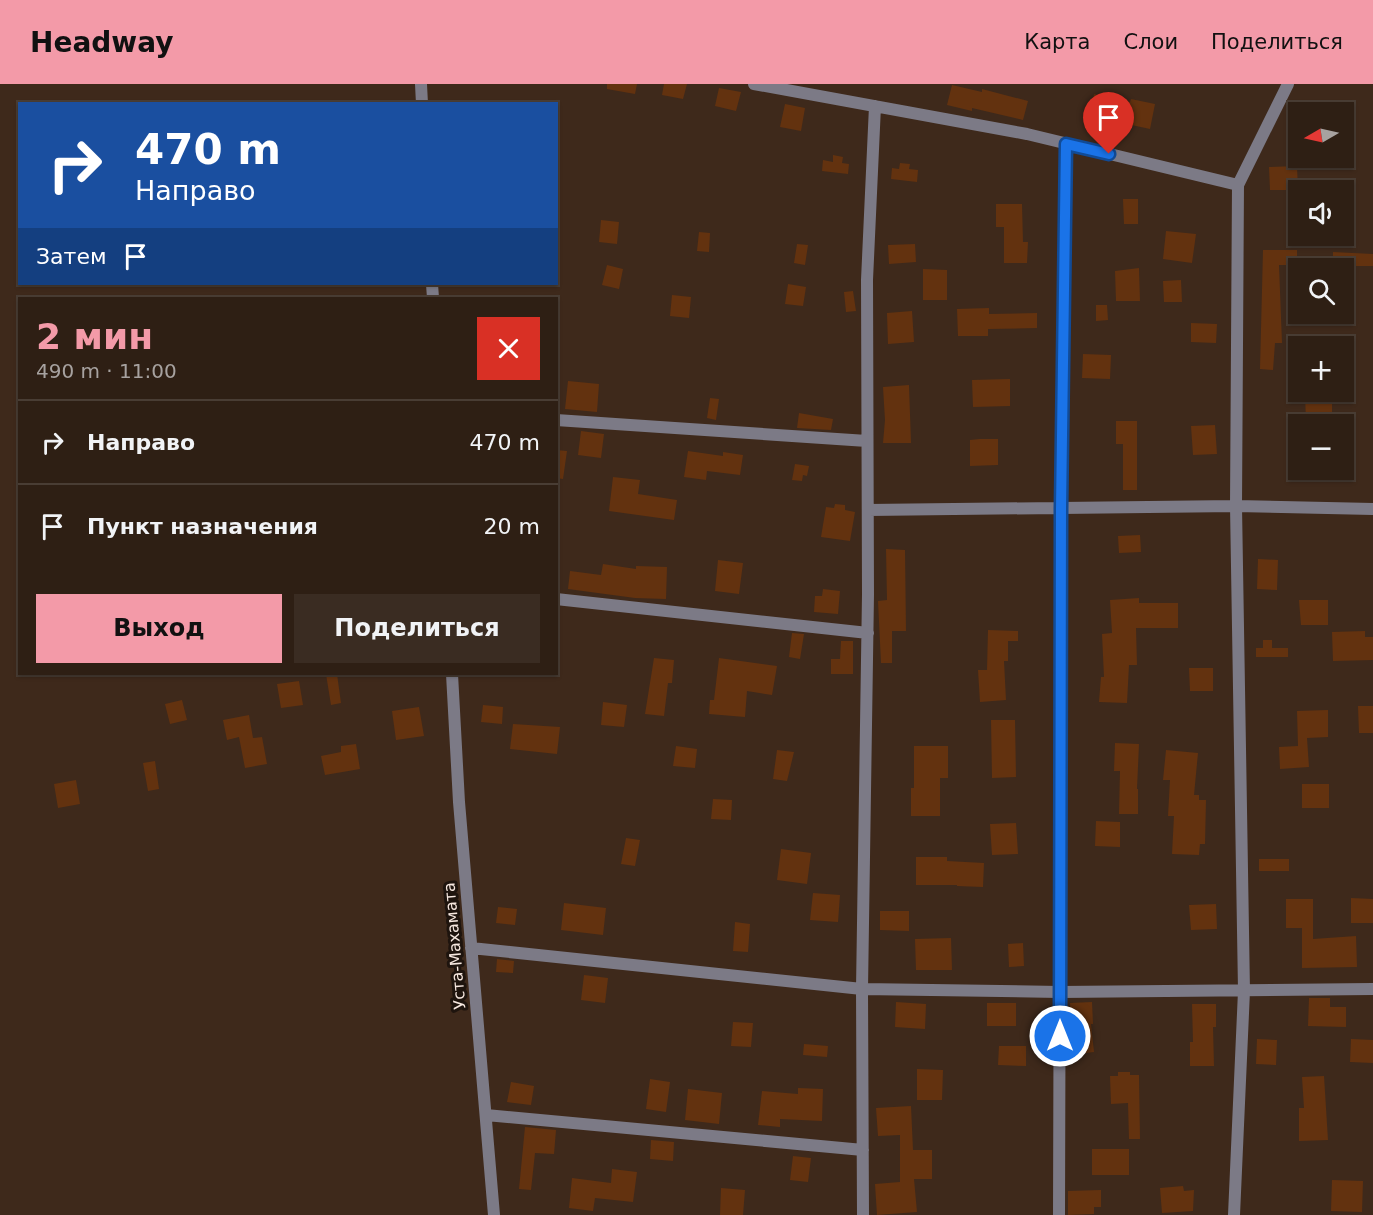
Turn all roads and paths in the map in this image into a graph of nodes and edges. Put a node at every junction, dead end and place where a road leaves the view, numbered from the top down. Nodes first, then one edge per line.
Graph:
1 (422, 84) edge
2 (754, 84) edge
3 (1288, 84) edge
4 (422, 102) edge
5 (875, 106) junction
6 (1066, 144) junction
7 (1238, 185) junction
8 (558, 420) edge
9 (867, 441) junction
10 (1236, 506) junction
11 (1061, 509) junction
12 (1373, 509) edge
13 (868, 510) junction
14 (558, 599) edge
15 (868, 633) junction
16 (452, 675) edge
17 (471, 948) junction
18 (862, 989) junction
19 (1373, 989) edge
20 (1244, 991) junction
21 (1060, 992) junction
22 (486, 1115) junction
23 (863, 1150) junction
24 (494, 1215) edge
25 (863, 1215) edge
26 (1059, 1215) edge
27 (1234, 1215) edge

1 - 4 street
2 - 5 street
3 - 7 street
5 - 6 street
5 - 9 street
6 - 7 street
6 - 11 street
7 - 10 street
8 - 9 street
9 - 13 street
10 - 11 street
10 - 12 street
10 - 20 street
11 - 13 street
11 - 21 street
13 - 15 street
14 - 15 street
15 - 18 street
16 - 17 street, Уста-Махамата
17 - 18 street
17 - 22 street, Уста-Махамата
18 - 21 street
18 - 23 street
19 - 20 street
20 - 21 street
20 - 27 street
21 - 26 street
22 - 23 street
22 - 24 street, Уста-Махамата
23 - 25 street

